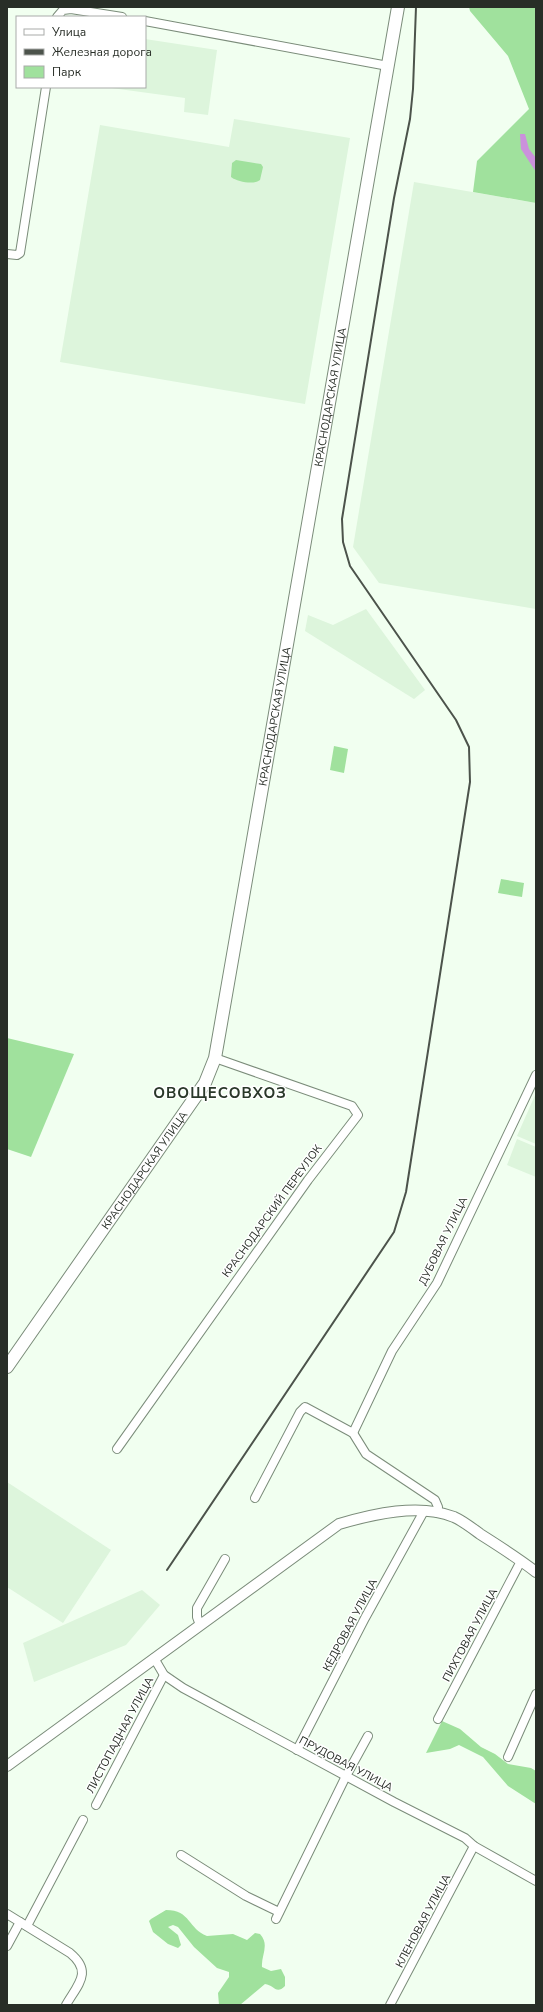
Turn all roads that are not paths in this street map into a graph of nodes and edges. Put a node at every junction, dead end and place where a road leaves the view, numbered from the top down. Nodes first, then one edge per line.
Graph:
1 (398, 7) edge
2 (58, 16) edge
3 (115, 16) edge
4 (146, 21) edge
5 (388, 66) junction
6 (46, 88) edge
7 (7, 254) edge
8 (215, 1058) junction
9 (536, 1075) edge
10 (7, 1367) edge
11 (353, 1433) junction
12 (117, 1449) dead end
13 (255, 1498) dead end
14 (424, 1511) junction
15 (437, 1513) junction
16 (225, 1559) dead end
17 (521, 1561) junction
18 (536, 1572) edge
19 (200, 1625) junction
20 (154, 1658) junction
21 (164, 1675) junction
22 (536, 1694) edge
23 (438, 1719) dead end
24 (368, 1736) dead end
25 (298, 1750) junction
26 (508, 1757) dead end
27 (7, 1766) edge
28 (346, 1776) junction
29 (96, 1805) dead end
30 (83, 1820) dead end
31 (474, 1846) junction
32 (181, 1855) dead end
33 (536, 1881) edge
34 (7, 1914) edge
35 (23, 1924) junction
36 (7, 1946) edge
37 (66, 2005) edge
38 (390, 2005) edge

1 - 5 main road, КРАСНОДАРСКАЯ УЛИЦА
2 - 3 street
4 - 5 street
5 - 8 main road, КРАСНОДАРСКАЯ УЛИЦА
6 - 7 street
8 - 10 main road, КРАСНОДАРСКАЯ УЛИЦА
8 - 12 street, КРАСНОДАРСКИЙ ПЕРЕУЛОК
9 - 11 street, ДУБОВАЯ УЛИЦА
11 - 13 street
11 - 15 street
14 - 15 street
14 - 19 street
14 - 25 street, КЕДРОВАЯ УЛИЦА
15 - 17 street
16 - 19 street
17 - 18 street
17 - 23 street, ПИХТОВАЯ УЛИЦА
19 - 20 street
20 - 21 street, ПРУДОВАЯ УЛИЦА
20 - 27 street
21 - 25 street, ПРУДОВАЯ УЛИЦА
21 - 29 street, ЛИСТОПАДНАЯ УЛИЦА
22 - 26 street
24 - 28 street
25 - 28 street, ПРУДОВАЯ УЛИЦА
28 - 31 street, ПРУДОВАЯ УЛИЦА
28 - 32 street
30 - 35 street
31 - 33 street, ПРУДОВАЯ УЛИЦА
31 - 38 street, КЛЕНОВАЯ УЛИЦА
34 - 35 street
35 - 36 street
35 - 37 street

